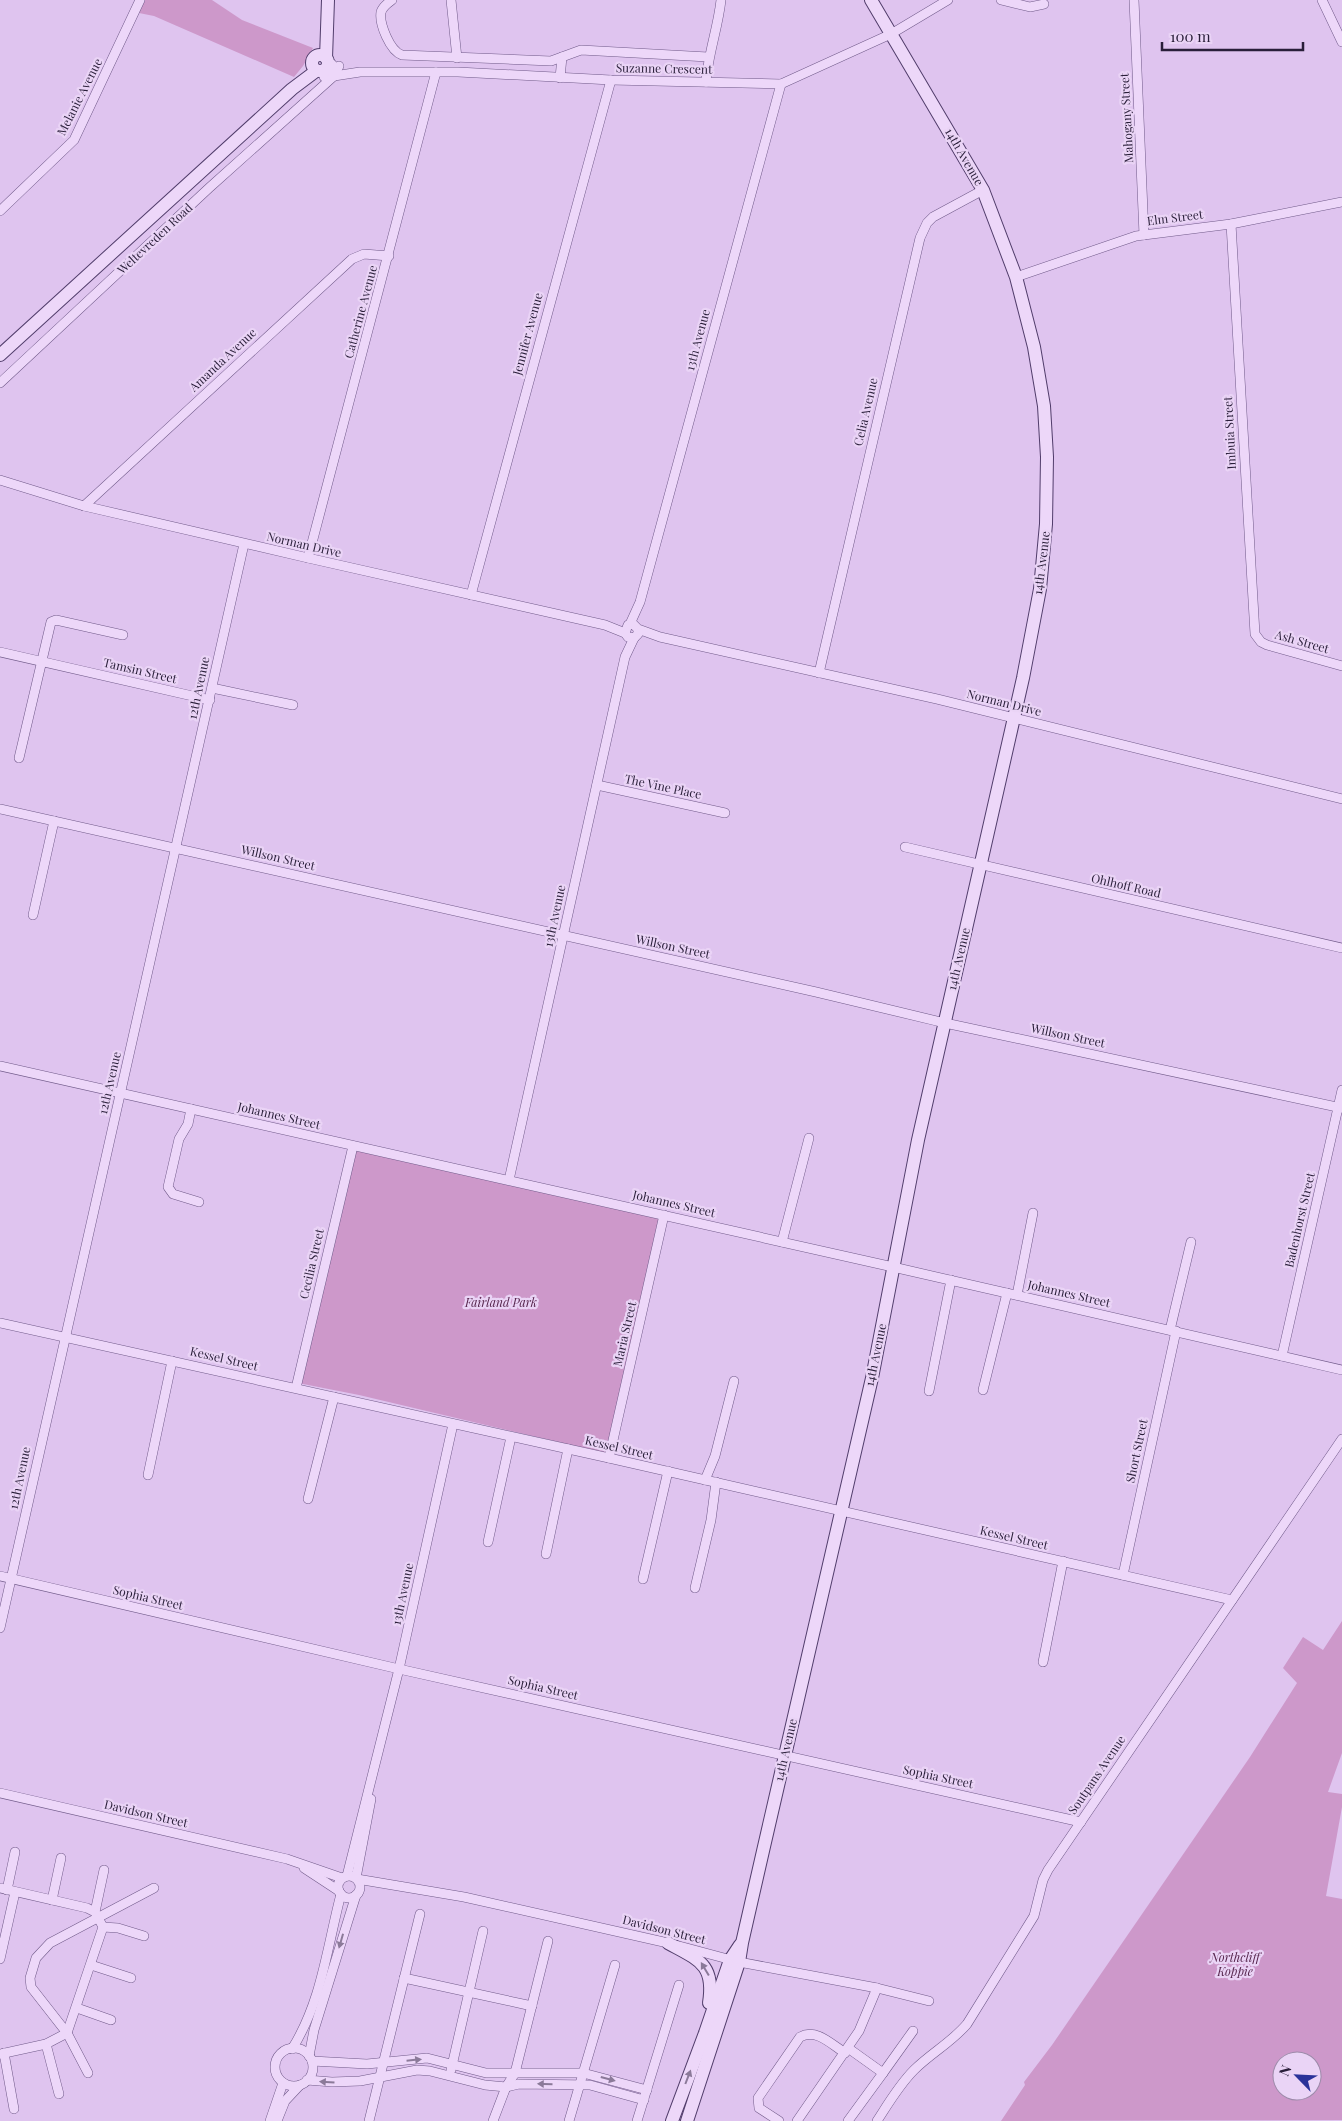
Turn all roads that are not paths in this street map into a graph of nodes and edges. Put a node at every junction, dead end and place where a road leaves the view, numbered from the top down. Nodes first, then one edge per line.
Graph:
1 (140, 0) edge
2 (328, 0) edge
3 (392, 0) edge
4 (451, 0) edge
5 (721, 0) edge
6 (871, 0) edge
7 (948, 0) edge
8 (1002, 0) edge
9 (1134, 0) edge
10 (1322, 0) edge
11 (1044, 4) dead end
12 (891, 34) junction
13 (1342, 42) edge
14 (562, 57) junction
15 (708, 57) junction
16 (457, 58) junction
17 (325, 66) junction
18 (436, 72) junction
19 (560, 78) junction
20 (611, 80) junction
21 (706, 82) junction
22 (781, 84) junction
23 (983, 190) junction
24 (1342, 202) edge
25 (0, 211) edge
26 (1231, 224) junction
27 (1144, 235) junction
28 (389, 256) junction
29 (1016, 277) junction
30 (0, 355) edge
31 (0, 383) edge
32 (0, 480) edge
33 (84, 506) junction
34 (244, 544) junction
35 (308, 558) junction
36 (471, 595) junction
37 (632, 631) junction
38 (123, 635) dead end
39 (1257, 639) joint
40 (0, 652) edge
41 (42, 662) junction
42 (1342, 666) edge
43 (819, 673) junction
44 (212, 688) junction
45 (210, 700) junction
46 (293, 705) dead end
47 (1013, 718) junction
48 (19, 758) dead end
49 (597, 785) junction
50 (1342, 799) edge
51 (0, 809) edge
52 (725, 813) dead end
53 (54, 821) junction
54 (905, 847) dead end
55 (176, 849) junction
56 (980, 865) junction
57 (33, 915) dead end
58 (564, 936) junction
59 (1342, 948) edge
60 (945, 1023) junction
61 (0, 1066) edge
62 (1342, 1090) edge
63 (120, 1093) junction
64 (1340, 1108) edge
65 (191, 1109) junction
66 (809, 1138) dead end
67 (353, 1146) junction
68 (509, 1180) junction
69 (199, 1202) dead end
70 (1033, 1213) dead end
71 (664, 1215) junction
72 (782, 1242) junction
73 (1191, 1242) dead end
74 (894, 1267) junction
75 (951, 1280) junction
76 (1007, 1293) junction
77 (1017, 1295) junction
78 (0, 1323) edge
79 (1173, 1331) junction
80 (64, 1337) junction
81 (1282, 1356) junction
82 (172, 1361) junction
83 (1342, 1370) edge
84 (734, 1381) dead end
85 (296, 1388) junction
86 (983, 1390) dead end
87 (928, 1391) dead end
88 (334, 1397) junction
89 (453, 1424) junction
90 (511, 1437) junction
91 (1342, 1439) edge
92 (568, 1449) junction
93 (609, 1458) junction
94 (668, 1472) junction
95 (148, 1475) dead end
96 (705, 1480) junction
97 (716, 1482) junction
98 (308, 1499) dead end
99 (841, 1512) junction
100 (488, 1542) dead end
101 (546, 1554) dead end
102 (1063, 1561) junction
103 (1123, 1575) junction
104 (0, 1576) edge
105 (11, 1578) junction
106 (643, 1579) dead end
107 (695, 1588) dead end
108 (1232, 1600) junction
109 (0, 1628) edge
110 (1043, 1662) dead end
111 (399, 1669) junction
112 (785, 1756) junction
113 (0, 1794) edge
114 (1080, 1822) junction
115 (15, 1852) dead end
116 (61, 1858) dead end
117 (287, 1859) junction
118 (104, 1870) dead end
119 (351, 1878) junction
120 (392, 1884) junction
121 (154, 1888) dead end
122 (8, 1890) edge
123 (340, 1892) junction
124 (357, 1894) junction
125 (52, 1900) junction
126 (420, 1914) dead end
127 (97, 1915) junction
128 (103, 1927) junction
129 (483, 1931) dead end
130 (144, 1936) dead end
131 (548, 1941) dead end
132 (668, 1943) junction
133 (0, 1959) edge
134 (735, 1961) junction
135 (91, 1965) junction
136 (615, 1965) dead end
137 (131, 1978) dead end
138 (404, 1978) junction
139 (679, 1985) dead end
140 (877, 1988) junction
141 (469, 1993) junction
142 (929, 2002) dead end
143 (532, 2006) junction
144 (77, 2008) junction
145 (111, 2020) dead end
146 (913, 2031) dead end
147 (67, 2033) junction
148 (705, 2033) junction
149 (46, 2044) junction
150 (292, 2049) junction
151 (846, 2050) junction
152 (2, 2054) edge
153 (310, 2059) junction
154 (382, 2063) junction
155 (452, 2064) junction
156 (883, 2072) junction
157 (88, 2073) dead end
158 (516, 2073) junction
159 (583, 2073) junction
160 (450, 2077) junction
161 (379, 2078) junction
162 (283, 2083) junction
163 (304, 2083) junction
164 (581, 2084) junction
165 (506, 2087) junction
166 (647, 2090) junction
167 (59, 2094) dead end
168 (644, 2100) junction
169 (14, 2109) dead end
170 (270, 2121) edge
171 (276, 2121) edge
172 (369, 2121) edge
173 (493, 2121) edge
174 (569, 2121) edge
175 (637, 2121) edge
176 (672, 2121) edge
177 (686, 2121) edge
178 (780, 2121) edge
179 (797, 2121) edge
180 (848, 2121) edge
181 (877, 2121) edge

1 - 25 street, Melanie Avenue
2 - 17 main road
3 - 16 street
4 - 16 street
5 - 15 street
6 - 12 main road, 14th Avenue
7 - 12 street, Suzanne Crescent
8 - 11 street
9 - 27 street, Mahogany Street
10 - 13 street
12 - 22 street, Suzanne Crescent
12 - 23 main road, 14th Avenue
14 - 15 street
14 - 16 street
14 - 19 street
15 - 21 street
17 - 18 street, Suzanne Crescent
17 - 30 main road, Weltevreden Road
17 - 31 street, Weltevreden Road
18 - 19 street, Suzanne Crescent
18 - 28 street, Catherine Avenue
19 - 20 street, Suzanne Crescent
20 - 21 street, Suzanne Crescent
20 - 36 street, Jennifer Avenue
21 - 22 street, Suzanne Crescent
22 - 37 street, 13th Avenue
23 - 29 main road, 14th Avenue
23 - 43 street, Celia Avenue
24 - 26 street, Elm Street
26 - 27 street, Elm Street
26 - 39 street, Imbuia Street
27 - 29 street, Elm Street
28 - 33 street, Amanda Avenue
28 - 35 street, Catherine Avenue
29 - 47 main road, 14th Avenue
32 - 33 street, Norman Drive
33 - 34 street, Norman Drive
34 - 35 street, Norman Drive
34 - 44 street, 12th Avenue
35 - 36 street, Norman Drive
36 - 37 street, Norman Drive
37 - 43 street, Norman Drive
37 - 49 street, 13th Avenue
38 - 41 street
39 - 42 street, Ash Street
40 - 41 street, Tamsin Street
41 - 45 street, Tamsin Street
41 - 48 street
43 - 47 street, Norman Drive
44 - 45 street, 12th Avenue
44 - 46 street
45 - 55 street, 12th Avenue
47 - 50 street, Norman Drive
47 - 56 main road, 14th Avenue
49 - 52 street, The Vine Place
49 - 58 street, 13th Avenue
51 - 53 street, Willson Street
53 - 55 street, Willson Street
53 - 57 street
54 - 56 street, Ohlhoff Road
55 - 58 street, Willson Street
55 - 63 street, 12th Avenue
56 - 59 street, Ohlhoff Road
56 - 60 main road, 14th Avenue
58 - 60 street, Willson Street
58 - 68 street, 13th Avenue
60 - 64 street, Willson Street
60 - 74 main road, 14th Avenue
61 - 63 street, Johannes Street
62 - 64 street, Badenhorst Street
63 - 65 street, Johannes Street
63 - 80 street, 12th Avenue
64 - 81 street, Badenhorst Street
65 - 67 street, Johannes Street
65 - 69 street
66 - 72 street
67 - 68 street, Johannes Street
67 - 85 street, Cecilia Street
68 - 71 street, Johannes Street
70 - 77 street
71 - 72 street, Johannes Street
71 - 93 street, Maria Street
72 - 74 street, Johannes Street
73 - 79 street, Short Street
74 - 75 street, Johannes Street
74 - 99 main road, 14th Avenue
75 - 76 street, Johannes Street
75 - 87 street
76 - 77 street, Johannes Street
76 - 86 street
77 - 79 street, Johannes Street
78 - 80 street, Kessel Street
79 - 81 street, Johannes Street
79 - 103 street, Short Street
80 - 82 street, Kessel Street
80 - 105 street, 12th Avenue
81 - 83 street, Johannes Street
82 - 85 street, Kessel Street
82 - 95 street
84 - 96 street
85 - 88 street, Kessel Street
88 - 89 street, Kessel Street
88 - 98 street
89 - 90 street, Kessel Street
89 - 111 street, 13th Avenue
90 - 92 street, Kessel Street
90 - 100 street
91 - 108 street, Soutpans Avenue
92 - 93 street, Kessel Street
92 - 101 street
93 - 94 street, Kessel Street
94 - 96 street, Kessel Street
94 - 106 street
96 - 97 street, Kessel Street
97 - 99 street, Kessel Street
97 - 107 street
99 - 102 street, Kessel Street
99 - 112 main road, 14th Avenue
102 - 103 street, Kessel Street
102 - 110 street
103 - 108 street, Kessel Street
104 - 105 street, Sophia Street
105 - 109 street, 12th Avenue
105 - 111 street, Sophia Street
108 - 114 street, Soutpans Avenue
111 - 112 street, Sophia Street
111 - 119 street, 13th Avenue
112 - 114 street, Sophia Street
112 - 134 main road, 14th Avenue
113 - 117 street, Davidson Street
114 - 181 street, Soutpans Avenue
115 - 122 street
116 - 125 street
117 - 119 street, Davidson Street
117 - 123 street, Davidson Street
118 - 127 street
119 - 120 street, Davidson Street
119 - 123 street
119 - 124 street
120 - 124 street, Davidson Street
120 - 132 street, Davidson Street
121 - 127 street
122 - 125 street
122 - 133 street
123 - 124 street
123 - 150 street
124 -> 153 street
125 - 127 street
126 - 138 street
127 - 128 street
127 - 147 street
128 - 130 street
128 - 135 street
129 - 141 street
131 - 143 street
132 - 134 street, Davidson Street
148 -> 132 main road
134 - 140 street, Davidson Street
134 - 148 main road, 14th Avenue
134 - 177 main road, 14th Avenue
135 - 137 street
135 - 144 street
136 - 159 street
138 - 141 street
138 - 154 street
139 - 166 street
140 - 142 street, Davidson Street
140 - 151 street
141 - 143 street
141 - 155 street
143 - 158 street
144 - 145 street
144 - 147 street
146 - 156 street
147 - 149 street
147 - 157 street
176 -> 148 main road, 14th Avenue
149 - 152 street
149 - 167 street
150 - 153 street
150 - 162 street
151 - 156 street
151 - 178 street
151 - 179 street
152 - 169 street
153 - 154 street
153 - 163 street
154 -> 155 street
154 - 161 street
155 - 158 street
155 - 160 street
156 - 180 street
158 - 159 street
158 - 165 street
159 - 164 street
159 -> 166 street
160 - 161 street
160 - 165 street
161 -> 163 street
161 - 172 street
162 - 163 street
162 - 170 street
163 - 171 street
164 -> 165 street
164 - 168 street
164 - 174 street
165 - 173 street
166 - 168 street
168 - 175 street

